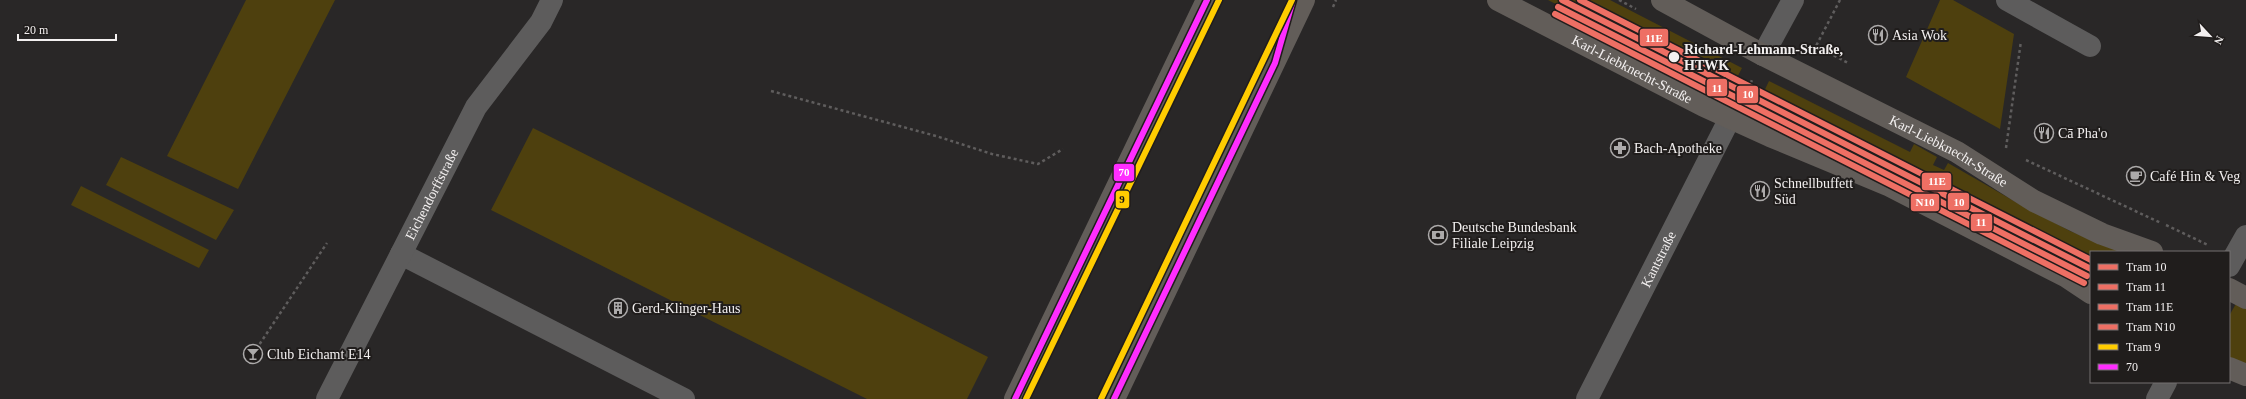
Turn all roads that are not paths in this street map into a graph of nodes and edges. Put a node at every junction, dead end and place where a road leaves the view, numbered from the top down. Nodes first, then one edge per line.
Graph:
1 (552, 0) edge
2 (1207, 0) edge
3 (1293, 0) edge
4 (1304, 0) edge
5 (1498, 0) edge
6 (1662, 0) edge
7 (1793, 0) edge
8 (2007, 0) edge
9 (2090, 46) dead end
10 (1763, 55) junction
11 (1275, 63) junction
12 (1730, 118) junction
13 (2246, 236) edge
14 (2149, 251) edge
15 (401, 254) junction
16 (2230, 264) edge
17 (2230, 290) edge
18 (2090, 292) edge
19 (2246, 298) edge
20 (2230, 368) edge
21 (2246, 375) edge
22 (2165, 383) edge
23 (327, 399) edge
24 (684, 399) edge
25 (1015, 399) edge
26 (1114, 399) edge
27 (1586, 399) edge
28 (2157, 399) edge

1 - 15 street, Eichendorffstraße
2 - 25 main road
3 - 11 street
4 - 11 main road
5 - 12 main road, Karl-Liebknecht-Straße
6 - 10 main road, Karl-Liebknecht-Straße
7 - 10 street
8 - 9 street
10 - 14 main road, Karl-Liebknecht-Straße
11 - 26 main road
12 - 18 main road, Karl-Liebknecht-Straße
12 - 27 street, Kantstraße
13 - 16 street
15 - 23 street, Eichendorffstraße
15 - 24 street
17 - 19 main road
20 - 21 main road
22 - 28 street

